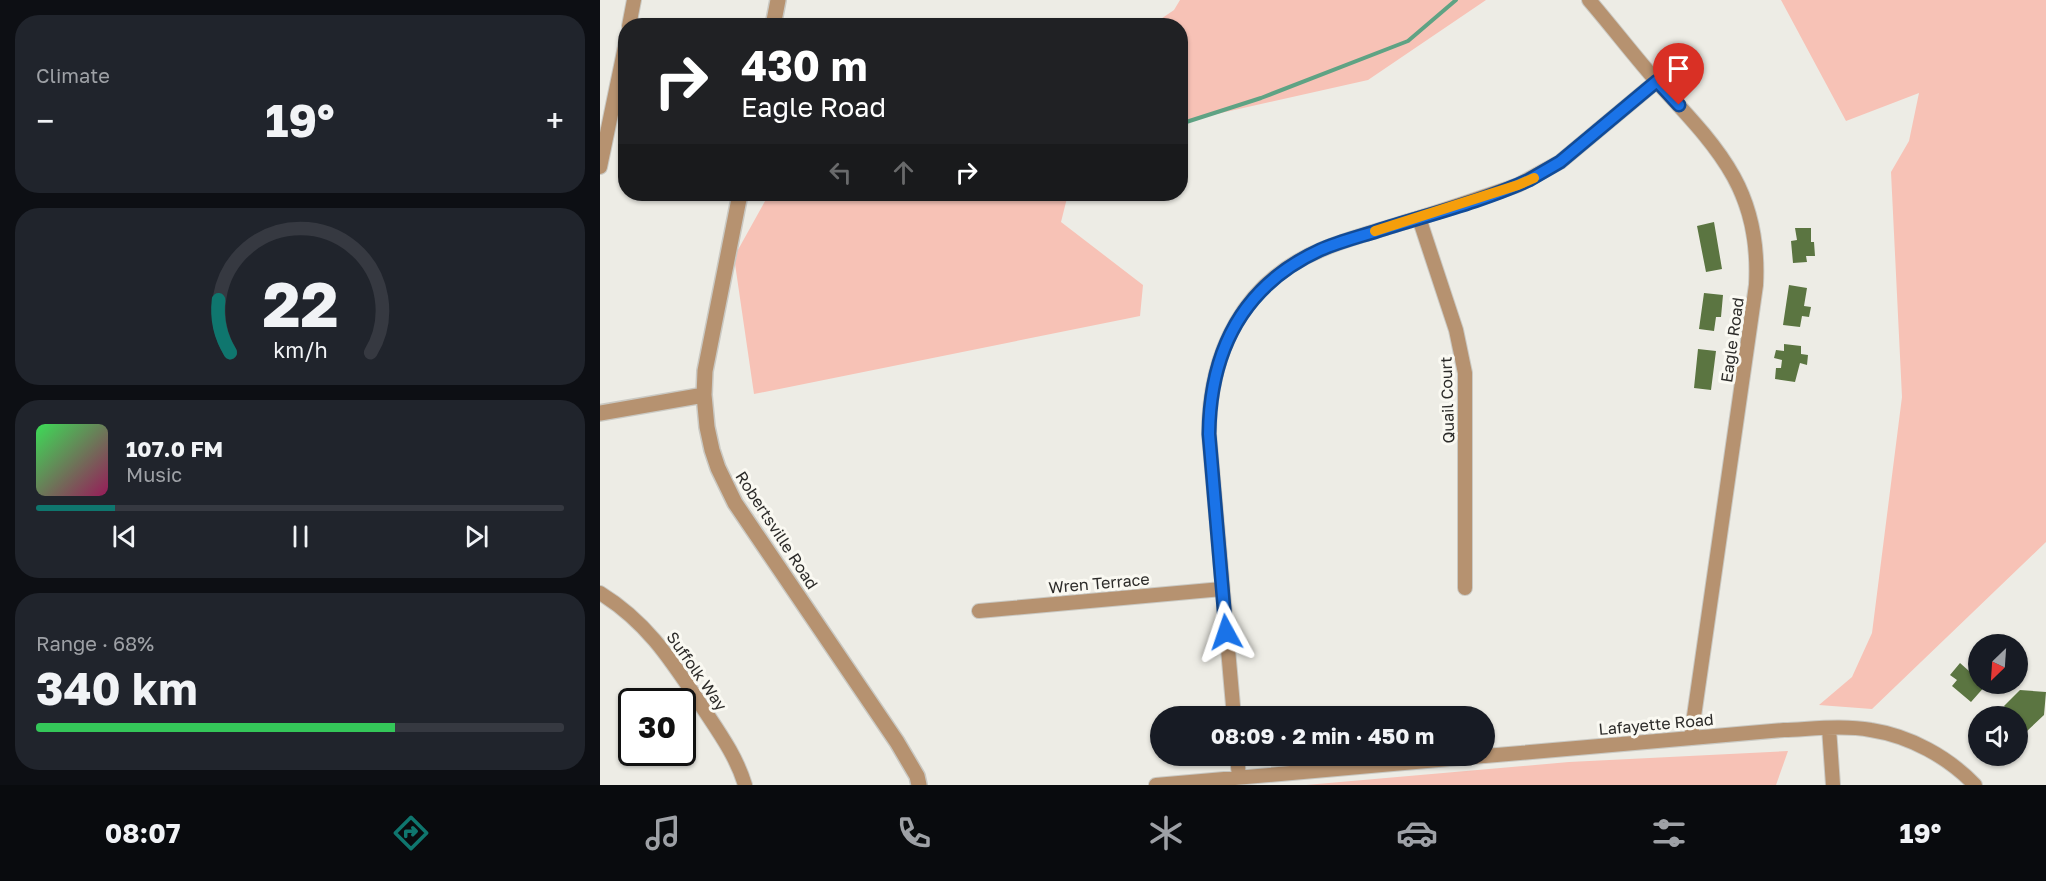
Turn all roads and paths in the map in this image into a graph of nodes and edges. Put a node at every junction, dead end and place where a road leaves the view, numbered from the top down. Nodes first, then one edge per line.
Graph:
1 (634, 0) edge
2 (778, 0) edge
3 (1589, 0) edge
4 (631, 18) edge
5 (775, 18) edge
6 (618, 69) edge
7 (1657, 81) junction
8 (606, 109) edge
9 (600, 167) edge
10 (739, 201) edge
11 (1419, 218) junction
12 (704, 395) junction
13 (600, 413) edge
14 (1465, 588) dead end
15 (1222, 589) junction
16 (600, 593) edge
17 (979, 611) dead end
18 (1233, 706) edge
19 (1829, 728) junction
20 (1691, 737) junction
21 (1495, 755) edge
22 (1238, 766) edge
23 (1367, 766) edge
24 (1239, 777) junction
25 (745, 785) edge
26 (919, 785) edge
27 (1156, 785) edge
28 (1833, 785) edge
29 (1975, 785) edge

1 - 4 street
2 - 5 street
3 - 7 street, Eagle Road
6 - 8 street
7 - 11 street
7 - 20 street, Eagle Road
8 - 9 street
10 - 12 street, Robertsville Road
11 - 14 street, Quail Court
11 - 15 street
12 - 13 street
12 - 26 street, Robertsville Road
15 - 17 street, Wren Terrace
15 - 18 street
16 - 25 street, Suffolk Way
19 - 20 street, Lafayette Road
19 - 28 street
19 - 29 street, Lafayette Road
20 - 21 street, Lafayette Road
22 - 24 street
23 - 24 street, Lafayette Road
24 - 27 street, Lafayette Road

